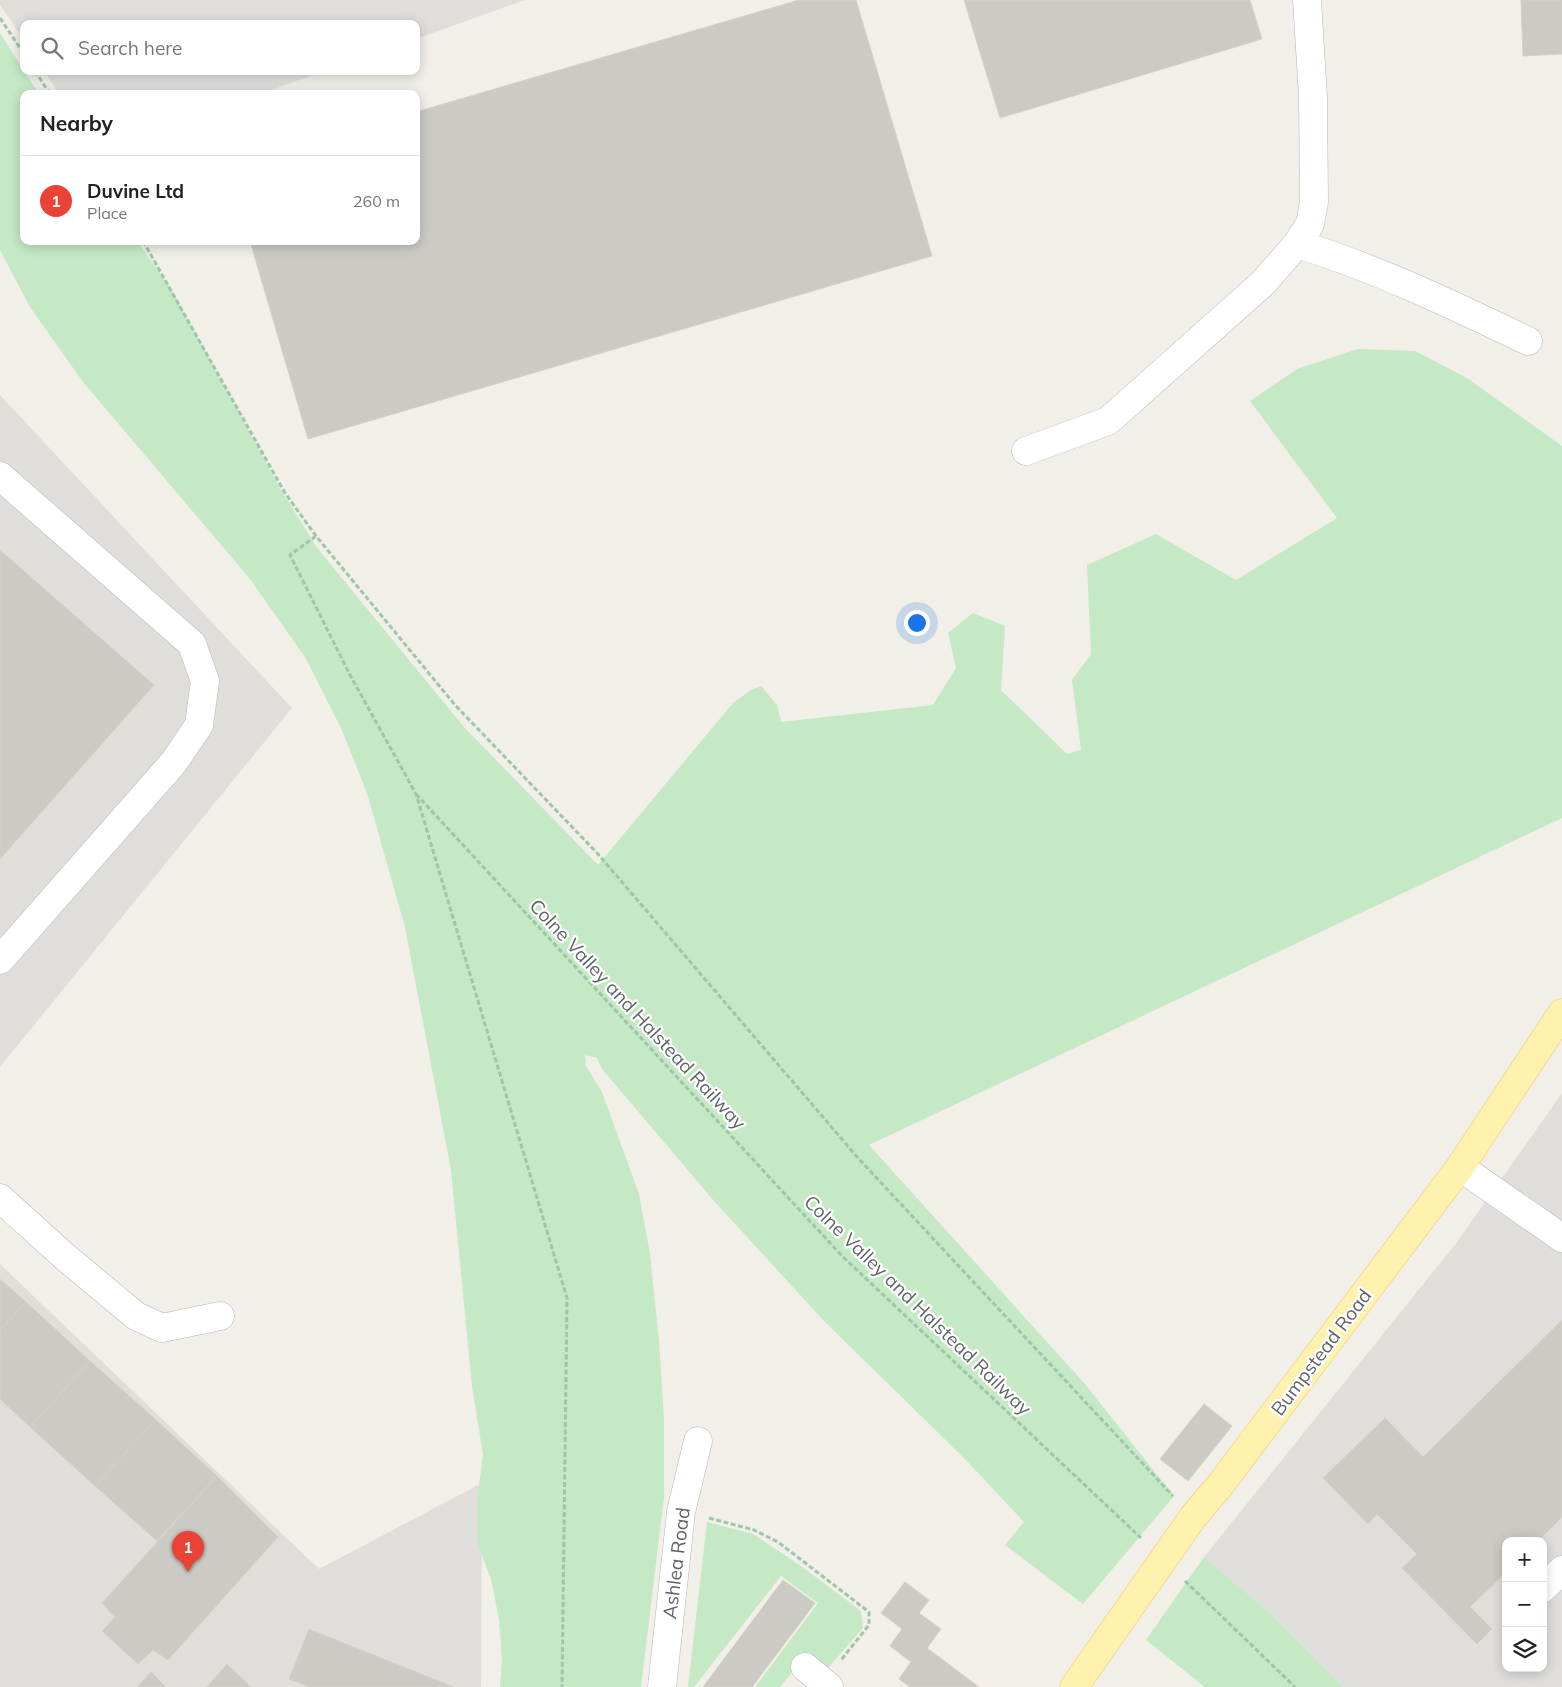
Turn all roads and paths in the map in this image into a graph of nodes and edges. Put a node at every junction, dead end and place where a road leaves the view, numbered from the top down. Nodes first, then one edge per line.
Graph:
1 (1307, 0) edge
2 (0, 18) edge
3 (20, 48) edge
4 (38, 75) edge
5 (47, 90) edge
6 (1297, 244) junction
7 (145, 245) edge
8 (1528, 341) dead end
9 (1026, 451) dead end
10 (0, 476) edge
11 (316, 536) junction
12 (416, 794) junction
13 (0, 960) edge
14 (1562, 1013) edge
15 (1460, 1167) junction
16 (0, 1198) edge
17 (1559, 1229) edge
18 (220, 1316) dead end
19 (698, 1441) dead end
20 (681, 1512) junction
21 (1193, 1517) junction
22 (1163, 1559) junction
23 (1562, 1570) edge
24 (1547, 1584) edge
25 (819, 1679) edge
26 (562, 1687) edge
27 (662, 1687) edge
28 (1074, 1687) edge
29 (1295, 1687) edge

1 - 6 street
2 - 3 path
4 - 5 path
6 - 8 street
6 - 9 street
7 - 11 path
10 - 13 street
11 - 12 path, Colne Valley and Halstead Railway
11 - 21 path
12 - 22 path, Colne Valley and Halstead Railway
12 - 26 path, Colne Valley and Halstead Railway
14 - 15 main road, Bumpstead Road
15 - 17 street
15 - 21 main road, Bumpstead Road
16 - 18 street
19 - 20 street, Ashlea Road
20 - 25 path
20 - 27 street, Ashlea Road
21 - 22 main road, Bumpstead Road
22 - 28 main road, Bumpstead Road
22 - 29 path, Colne Valley and Halstead Railway
23 - 24 street

